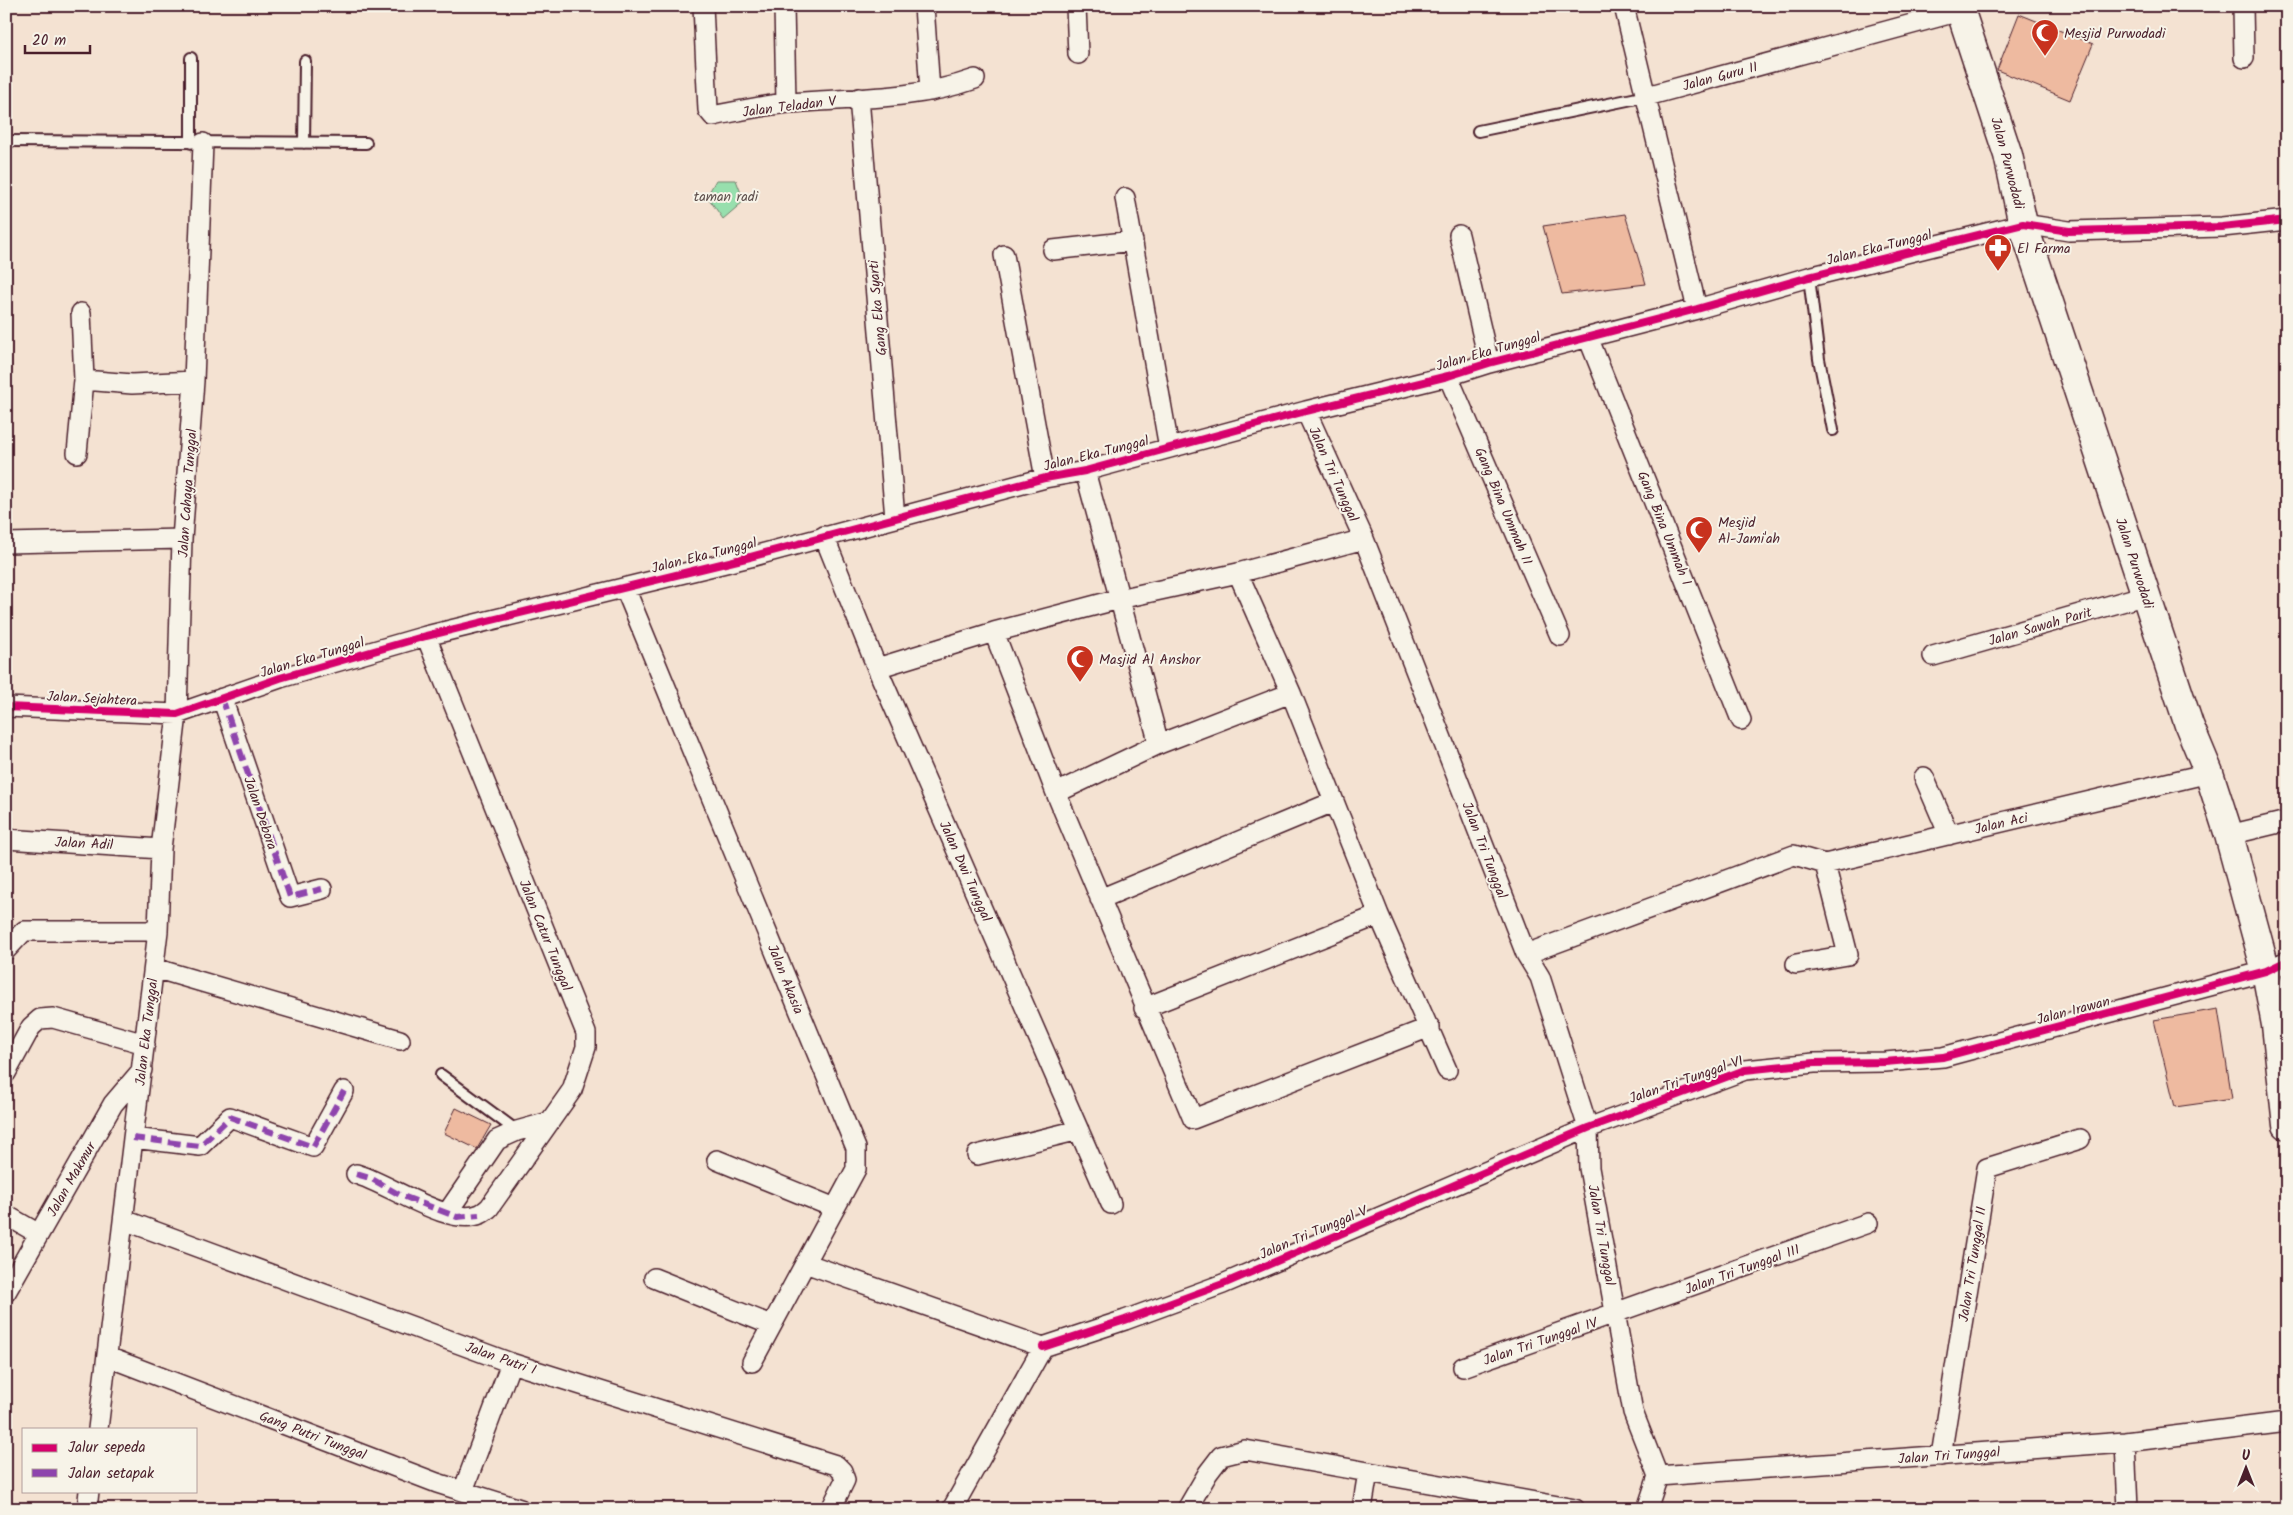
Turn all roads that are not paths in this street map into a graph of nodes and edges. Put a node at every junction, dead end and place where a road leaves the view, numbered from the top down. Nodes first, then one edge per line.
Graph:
1 (703, 6) edge
2 (784, 6) edge
3 (924, 6) edge
4 (1076, 6) edge
5 (1624, 6) edge
6 (2242, 6) edge
7 (1960, 9) edge
8 (1078, 54) dead end
9 (191, 58) dead end
10 (2244, 58) dead end
11 (305, 61) dead end
12 (975, 79) dead end
13 (930, 90) junction
14 (1647, 96) junction
15 (859, 98) junction
16 (786, 103) junction
17 (1478, 131) dead end
18 (6, 141) edge
19 (197, 143) junction
20 (304, 144) junction
21 (366, 144) dead end
22 (1125, 198) dead end
23 (2287, 220) edge
24 (2023, 224) junction
25 (1458, 235) dead end
26 (1133, 241) junction
27 (1053, 250) dead end
28 (1004, 255) dead end
29 (1809, 277) junction
30 (1697, 309) junction
31 (81, 313) dead end
32 (1588, 337) junction
33 (1489, 363) junction
34 (1448, 376) junction
35 (84, 380) junction
36 (194, 381) junction
37 (1306, 411) junction
38 (1832, 430) dead end
39 (1170, 448) junction
40 (77, 453) dead end
41 (1085, 471) junction
42 (1045, 478) junction
43 (895, 518) junction
44 (824, 536) junction
45 (182, 540) junction
46 (1364, 540) junction
47 (6, 543) edge
48 (1238, 573) junction
49 (625, 588) junction
50 (2146, 595) junction
51 (1119, 599) junction
52 (994, 632) junction
53 (426, 636) junction
54 (1560, 636) dead end
55 (1933, 656) dead end
56 (877, 668) junction
57 (1291, 693) junction
58 (222, 698) junction
59 (6, 707) edge
60 (177, 714) junction
61 (1742, 720) dead end
62 (1159, 744) junction
63 (2209, 773) junction
64 (1924, 777) dead end
65 (1056, 793) junction
66 (1333, 802) junction
67 (2287, 821) edge
68 (1949, 835) junction
69 (2229, 835) junction
70 (6, 840) edge
71 (161, 849) junction
72 (1824, 864) junction
73 (322, 889) dead end
74 (1100, 899) junction
75 (1380, 915) junction
76 (158, 931) junction
77 (6, 950) edge
78 (1526, 954) junction
79 (1796, 964) dead end
80 (2276, 966) edge
81 (154, 968) junction
82 (1144, 1008) junction
83 (1430, 1027) junction
84 (400, 1040) dead end
85 (145, 1044) junction
86 (1886, 1062) joint
87 (142, 1070) junction
88 (1447, 1070) dead end
89 (6, 1073) edge
90 (441, 1075) dead end
91 (344, 1091) dead end
92 (549, 1122) junction
93 (2287, 1125) edge
94 (1588, 1128) junction
95 (1080, 1130) junction
96 (517, 1131) junction
97 (134, 1138) junction
98 (2080, 1139) dead end
99 (977, 1154) dead end
100 (718, 1160) dead end
101 (356, 1174) dead end
102 (1111, 1204) dead end
103 (835, 1208) junction
104 (446, 1212) junction
105 (6, 1215) edge
106 (124, 1220) junction
107 (1868, 1223) dead end
108 (39, 1234) junction
109 (805, 1263) junction
110 (654, 1278) dead end
111 (6, 1292) edge
112 (1616, 1314) junction
113 (771, 1325) junction
114 (1043, 1347) junction
115 (108, 1357) junction
116 (752, 1362) dead end
117 (511, 1363) junction
118 (1463, 1368) dead end
119 (2287, 1422) edge
120 (98, 1428) edge
121 (2124, 1442) junction
122 (1941, 1456) junction
123 (1368, 1472) junction
124 (1658, 1476) junction
125 (463, 1491) junction
126 (89, 1492) edge
127 (87, 1509) edge
128 (520, 1509) edge
129 (831, 1509) edge
130 (952, 1509) edge
131 (1187, 1509) edge
132 (1362, 1509) edge
133 (1575, 1509) edge
134 (1647, 1509) edge
135 (2128, 1509) edge

1 - 16 street, Jalan Teladan V
2 - 16 street
3 - 13 street
4 - 8 street
5 - 14 street
6 - 10 street
7 - 14 street, Jalan Guru II
7 - 24 street, Jalan Purwodadi
9 - 19 lane
11 - 20 lane
12 - 13 street, Jalan Teladan V
13 - 15 street, Jalan Teladan V
14 - 17 lane, Jalan Guru II
14 - 30 street
15 - 16 street, Jalan Teladan V
15 - 43 street, Gang Eka Syarti
18 - 19 lane
19 - 20 lane
19 - 36 street, Jalan Cahaya Tunggal
20 - 21 lane
22 - 26 street
23 - 24 street
24 - 29 street, Jalan Eka Tunggal
24 - 50 street, Jalan Purwodadi
25 - 33 street
26 - 27 street
26 - 39 street
28 - 42 street
29 - 30 street, Jalan Eka Tunggal
29 - 38 lane
30 - 32 street, Jalan Eka Tunggal
31 - 35 street
32 - 33 street, Jalan Eka Tunggal
32 - 61 street, Gang Bina Ummah I
33 - 34 street, Jalan Eka Tunggal
34 - 37 street, Jalan Eka Tunggal
34 - 54 street, Gang Bina Ummah II
35 - 36 street
35 - 40 street
36 - 45 street, Jalan Cahaya Tunggal
37 - 39 street, Jalan Eka Tunggal
37 - 46 street, Jalan Tri Tunggal
39 - 41 street, Jalan Eka Tunggal
41 - 42 street, Jalan Eka Tunggal
41 - 51 street
42 - 43 street, Jalan Eka Tunggal
43 - 44 street, Jalan Eka Tunggal
44 - 49 street, Jalan Eka Tunggal
44 - 56 street, Jalan Dwi Tunggal
45 - 47 street
45 - 60 street, Jalan Cahaya Tunggal
46 - 48 street
46 - 78 street, Jalan Tri Tunggal
48 - 51 street
48 - 57 street
49 - 53 street, Jalan Eka Tunggal
49 - 103 street, Jalan Akasia
50 - 55 street, Jalan Sawah Parit
50 - 63 street, Jalan Purwodadi
51 - 52 street
51 - 62 street
52 - 56 street
52 - 65 street
53 - 58 street, Jalan Eka Tunggal
53 - 92 street, Jalan Catur Tunggal
56 - 95 street, Jalan Dwi Tunggal
57 - 62 street
57 - 66 street
58 - 60 street, Jalan Eka Tunggal
58 - 73 street, Jalan Debora
59 - 60 street, Jalan Sejahtera
60 - 71 street, Jalan Eka Tunggal
62 - 65 street
63 - 68 street, Jalan Aci
63 - 69 street, Jalan Purwodadi
64 - 68 street
65 - 74 street
66 - 74 street
66 - 75 street
67 - 69 street
68 - 72 street, Jalan Aci
69 - 80 street, Jalan Purwodadi
70 - 71 street, Jalan Adil
71 - 76 street, Jalan Eka Tunggal
72 - 78 street, Jalan Aci
72 - 79 street
74 - 82 street
75 - 82 street
75 - 83 street
76 - 77 street
76 - 81 street, Jalan Eka Tunggal
78 - 94 street, Jalan Tri Tunggal
80 - 86 street, Jalan Irawan
80 - 93 street, Jalan Purwodadi
81 - 84 street
81 - 85 street, Jalan Eka Tunggal
82 - 83 street
83 - 88 street
85 - 87 street, Jalan Eka Tunggal
85 - 89 street
86 - 94 street, Jalan Tri Tunggal VI
87 - 97 street, Jalan Eka Tunggal
87 - 108 street, Jalan Makmur
90 - 96 lane
91 - 97 street
92 - 96 street
92 - 104 street, Jalan Catur Tunggal
94 - 112 street, Jalan Tri Tunggal
94 - 114 street, Jalan Tri Tunggal V
95 - 99 street
95 - 102 street, Jalan Dwi Tunggal
96 - 104 street
97 - 106 street, Jalan Eka Tunggal
98 - 122 street, Jalan Tri Tunggal II
100 - 103 street
101 - 104 street
103 - 109 street, Jalan Akasia
105 - 108 street
106 - 115 street, Jalan Eka Tunggal
106 - 117 street, Jalan Putri I
107 - 112 street, Jalan Tri Tunggal III
108 - 111 street, Jalan Makmur
109 - 113 street, Jalan Akasia
109 - 114 street
110 - 113 street
112 - 118 street, Jalan Tri Tunggal IV
112 - 124 street, Jalan Tri Tunggal
113 - 116 street, Jalan Akasia
114 - 130 street
115 - 120 street, Jalan Eka Tunggal
115 - 125 street, Gang Putri Tunggal
117 - 125 street
117 - 129 street, Jalan Putri I
119 - 121 street, Jalan Tri Tunggal
121 - 122 street, Jalan Tri Tunggal
121 - 135 street
122 - 124 street, Jalan Tri Tunggal
123 - 131 street
123 - 132 street
123 - 133 street
124 - 134 street
125 - 128 street, Gang Putri Tunggal
126 - 127 street

